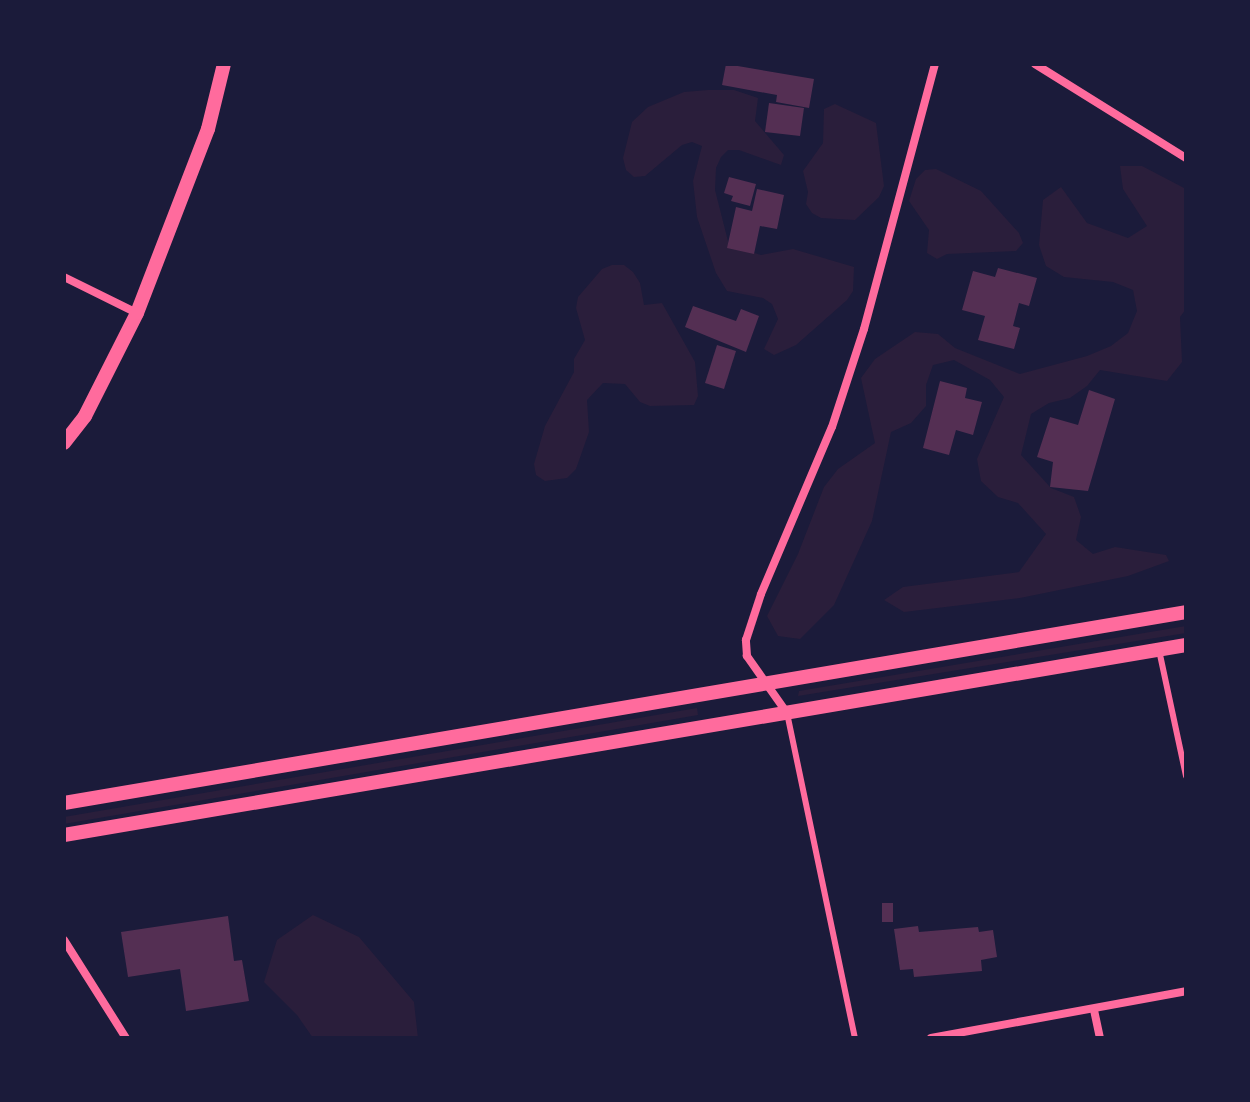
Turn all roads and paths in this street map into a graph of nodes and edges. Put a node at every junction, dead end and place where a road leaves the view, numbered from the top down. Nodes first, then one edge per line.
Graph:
1 (224, 64) edge
2 (935, 64) edge
3 (1035, 64) edge
4 (1186, 158) edge
5 (64, 277) edge
6 (137, 313) junction
7 (64, 443) edge
8 (1186, 612) edge
9 (1186, 645) edge
10 (1159, 649) junction
11 (763, 681) junction
12 (787, 713) junction
13 (1186, 776) edge
14 (64, 803) edge
15 (64, 835) edge
16 (64, 940) edge
17 (1186, 991) edge
18 (1094, 1010) junction
19 (126, 1038) edge
20 (855, 1038) edge
21 (931, 1038) edge
22 (1100, 1038) edge

1 - 6 street
2 - 11 street
3 - 4 street
5 - 6 street
6 - 7 street
8 - 11 street
9 - 10 street
10 - 12 street
10 - 13 lane
11 - 12 street
11 - 14 street
12 - 15 street
12 - 20 lane
16 - 19 street
17 - 18 street
18 - 21 street
18 - 22 street

